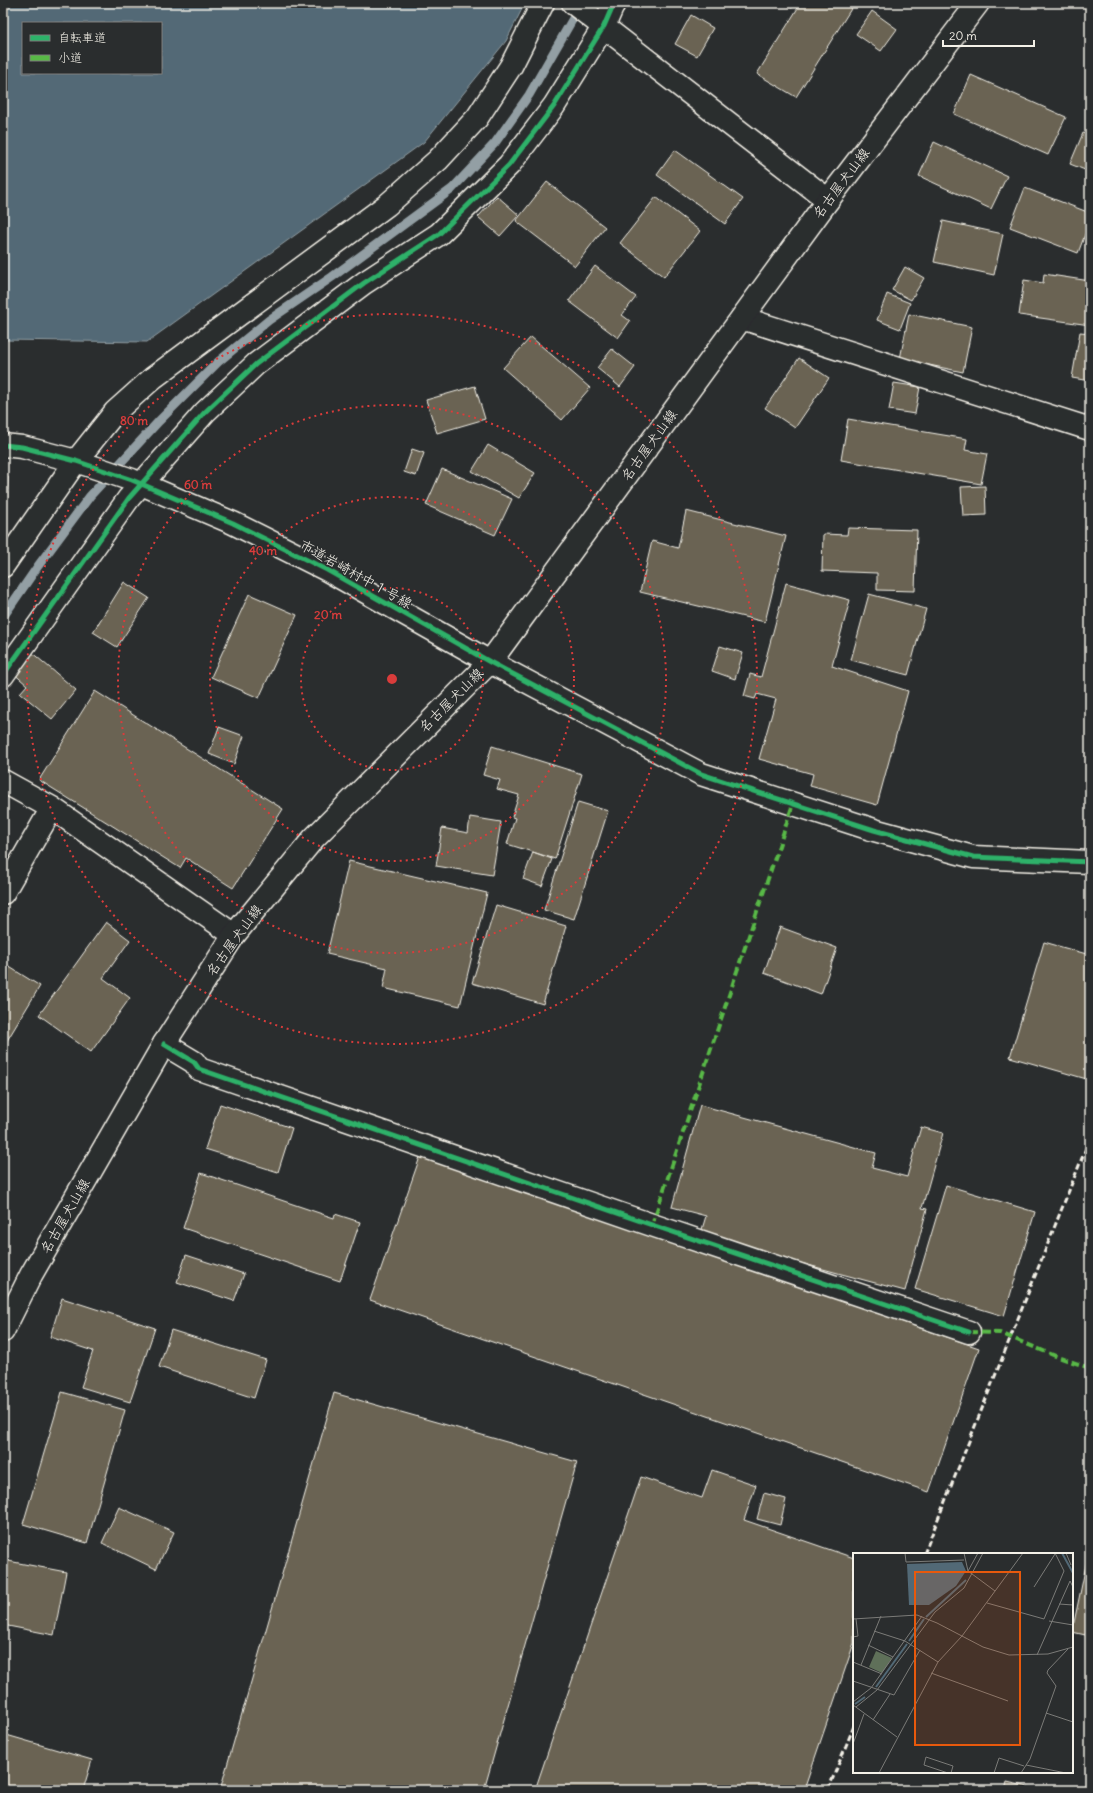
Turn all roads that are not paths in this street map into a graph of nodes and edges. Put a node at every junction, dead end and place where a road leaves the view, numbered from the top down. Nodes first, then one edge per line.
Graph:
1 (543, 3) edge
2 (573, 3) edge
3 (614, 3) edge
4 (978, 3) edge
5 (598, 23) junction
6 (828, 200) junction
7 (742, 318) junction
8 (1090, 429) edge
9 (3, 445) edge
10 (76, 460) junction
11 (137, 482) junction
12 (3, 566) edge
13 (490, 662) junction
14 (3, 675) edge
15 (3, 781) edge
16 (52, 808) junction
17 (1090, 862) edge
18 (3, 893) edge
19 (234, 934) junction
20 (164, 1044) junction
21 (3, 1331) edge
22 (969, 1332) dead end

1 - 10 street
2 - 5 street
3 - 5 street
4 - 6 street, 名古屋犬山線
5 - 6 street
5 - 11 street
6 - 7 street, 名古屋犬山線
7 - 8 street
7 - 13 street, 名古屋犬山線
9 - 10 street, 市道岩崎村中１号線
10 - 11 street, 市道岩崎村中１号線
10 - 12 street
11 - 13 street, 市道岩崎村中１号線
11 - 14 street
13 - 17 street, 市道岩崎村中１号線
13 - 19 street, 名古屋犬山線
15 - 16 street
16 - 18 street
16 - 19 street
19 - 20 street, 名古屋犬山線
20 - 21 street, 名古屋犬山線
20 - 22 street

